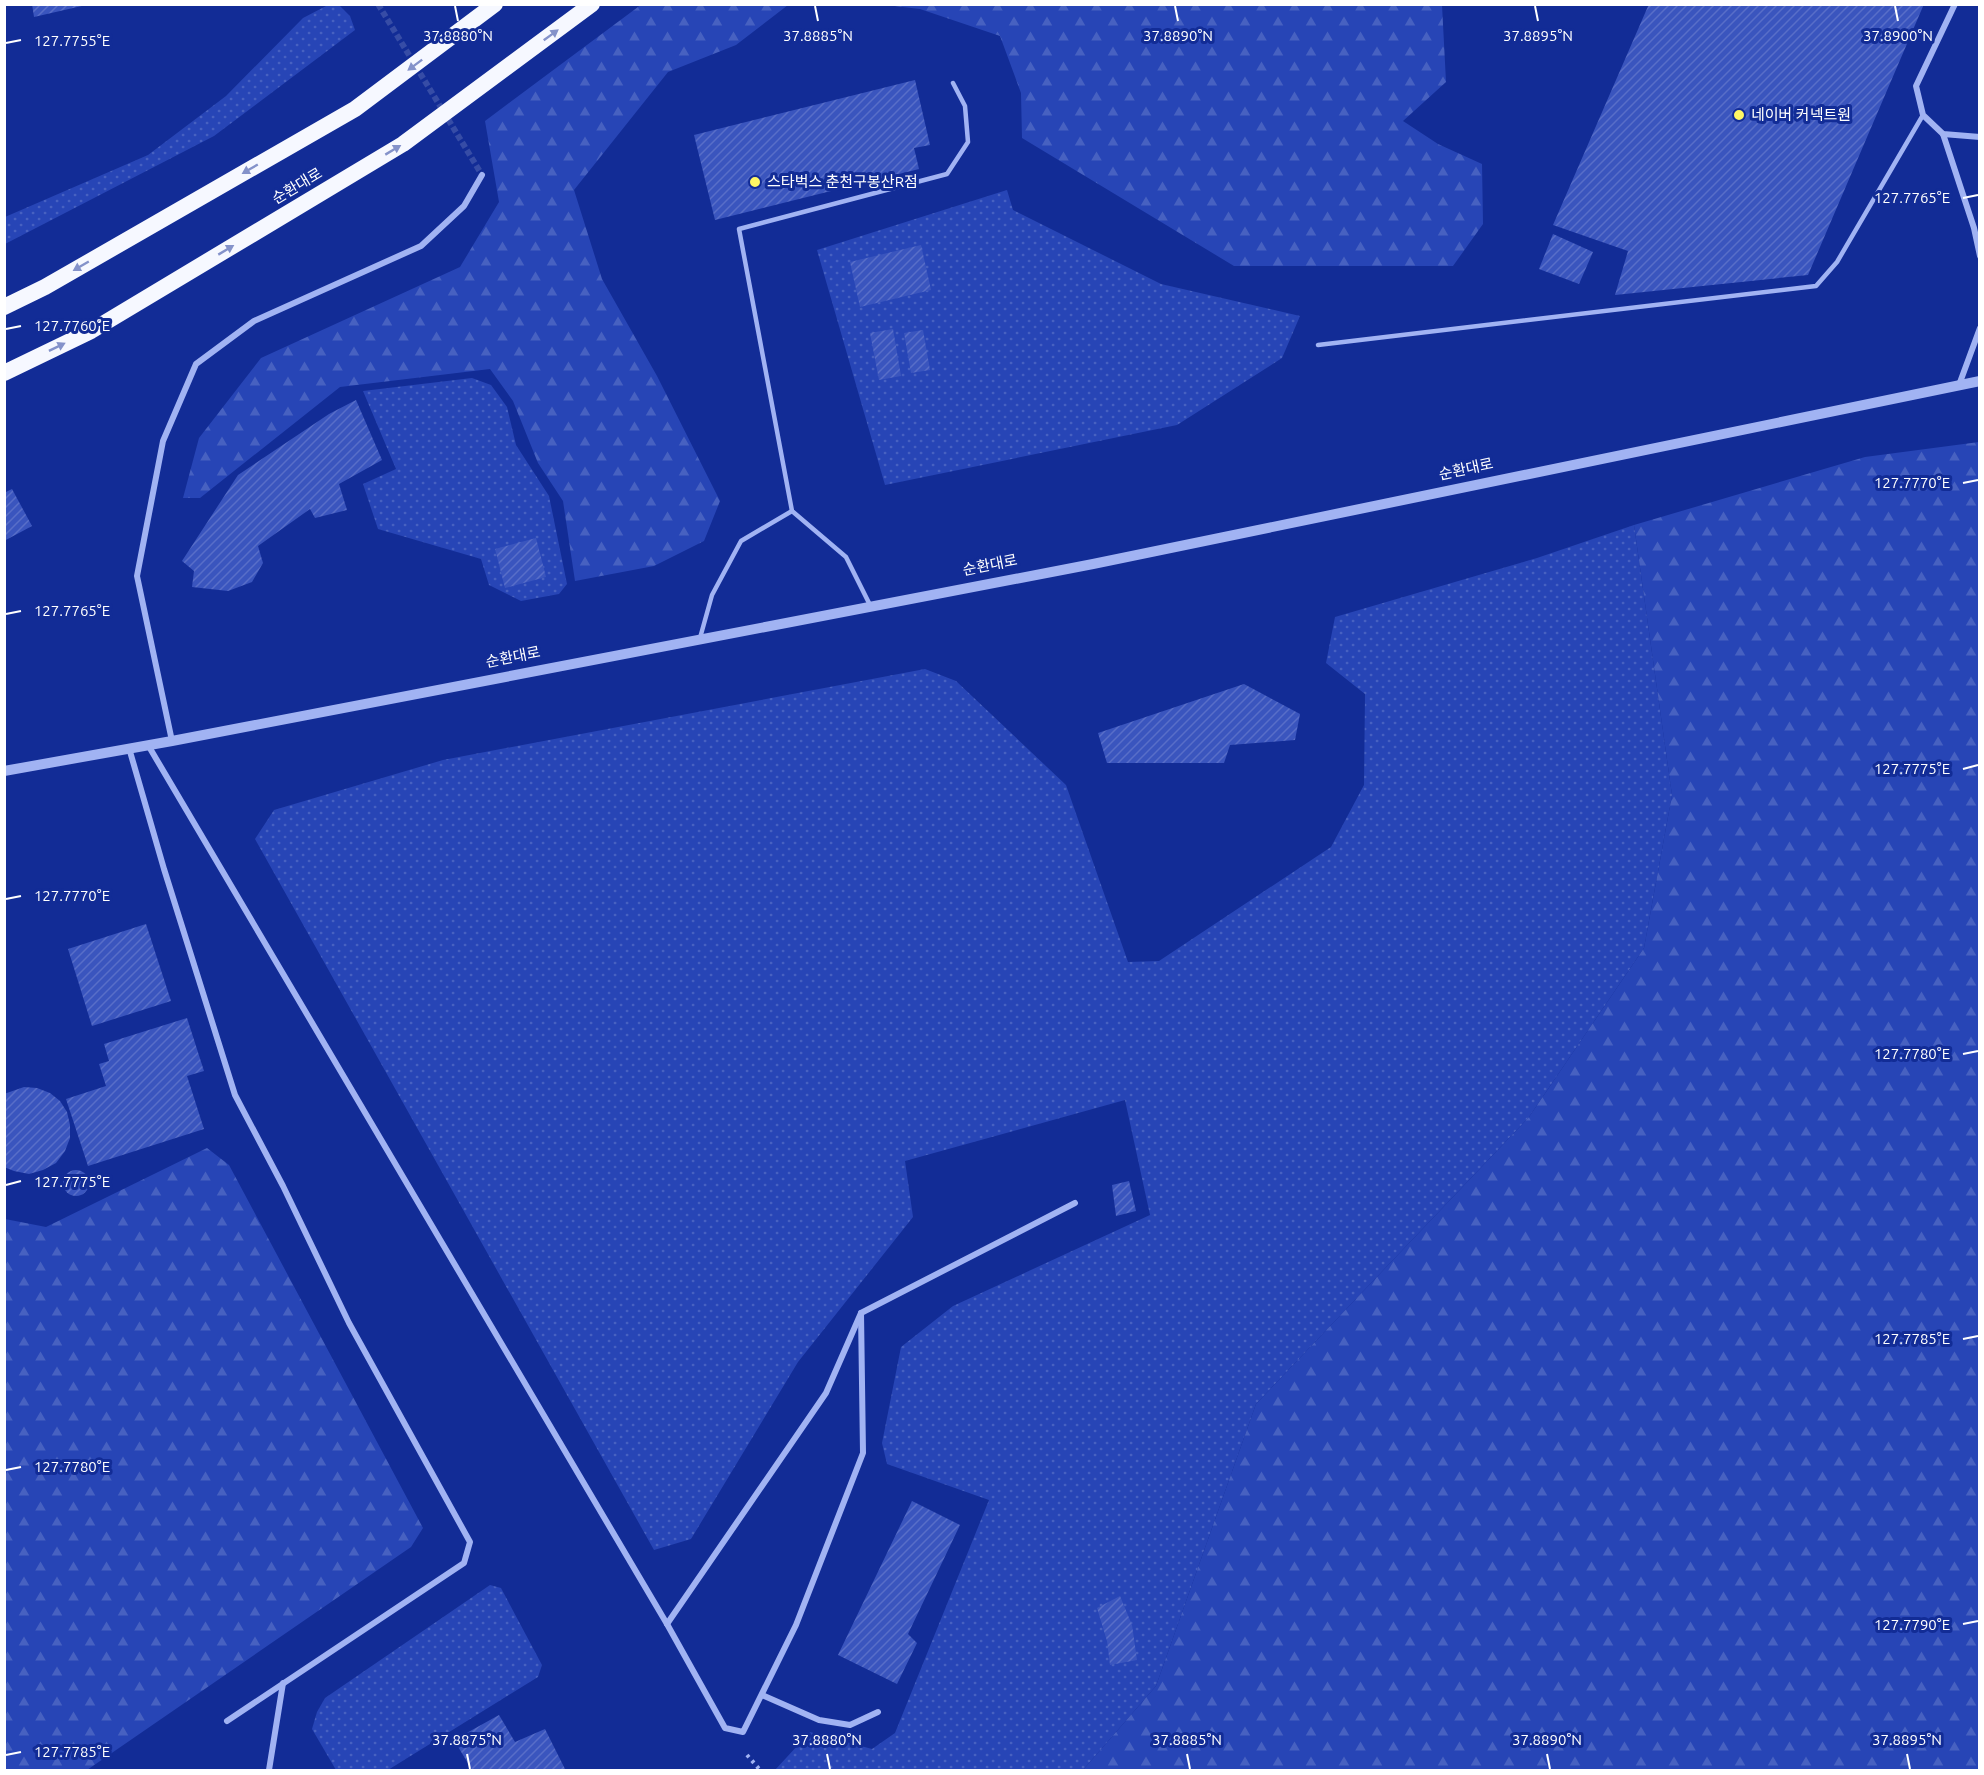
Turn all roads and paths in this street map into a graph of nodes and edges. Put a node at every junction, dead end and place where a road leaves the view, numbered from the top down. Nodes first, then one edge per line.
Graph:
1 (495, 4) edge
2 (592, 4) edge
3 (1955, 4) edge
4 (953, 83) dead end
5 (1923, 115) junction
6 (1943, 134) junction
7 (1980, 137) edge
8 (482, 175) dead end
9 (1980, 256) edge
10 (4, 307) edge
11 (1980, 327) edge
12 (1318, 345) dead end
13 (4, 373) edge
14 (1980, 381) edge
15 (1959, 385) junction
16 (792, 511) junction
17 (871, 606) junction
18 (699, 639) junction
19 (172, 741) junction
20 (147, 745) junction
21 (128, 748) junction
22 (4, 771) edge
23 (1075, 1203) dead end
24 (861, 1313) junction
25 (667, 1624) junction
26 (283, 1683) junction
27 (762, 1695) junction
28 (878, 1712) dead end
29 (227, 1721) dead end
30 (269, 1770) edge

1 -> 10 highway
13 -> 2 highway, 순환대로
3 - 5 street
4 - 16 lane
5 - 6 street
5 - 12 lane
6 - 7 street
6 - 9 street
8 - 19 street
11 - 15 street
14 - 15 street, 순환대로
15 - 17 street, 순환대로
16 - 17 lane
16 - 18 lane
17 - 18 street, 순환대로
18 - 19 street, 순환대로
19 - 20 street, 순환대로
20 - 21 street, 순환대로
20 - 25 street
21 - 22 street, 순환대로
21 - 26 street
23 - 24 street
24 - 25 street
24 - 27 street
25 - 27 street
26 - 29 street
26 - 30 street
27 - 28 street

